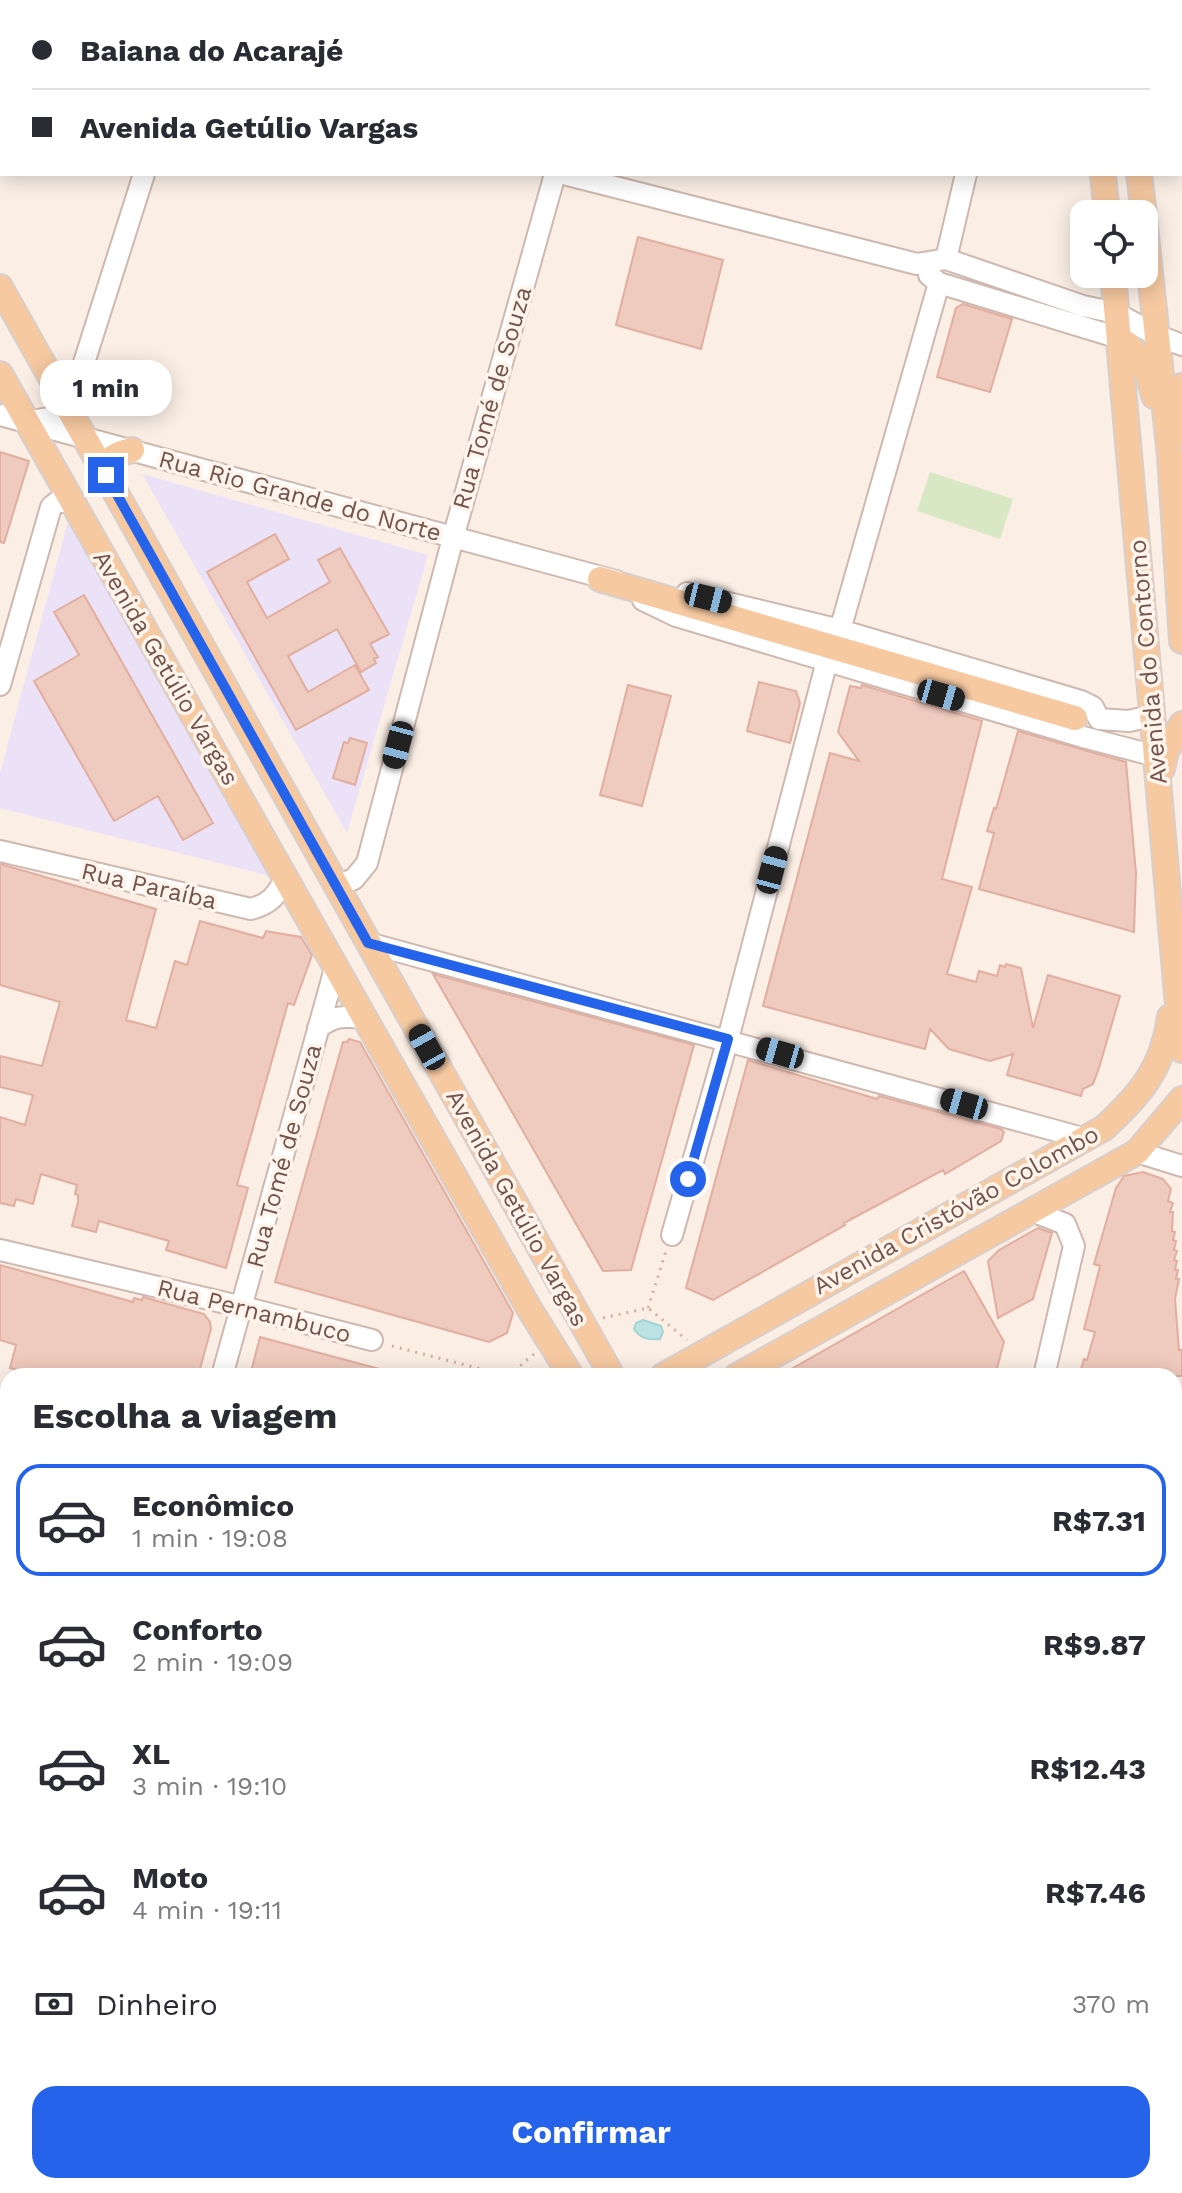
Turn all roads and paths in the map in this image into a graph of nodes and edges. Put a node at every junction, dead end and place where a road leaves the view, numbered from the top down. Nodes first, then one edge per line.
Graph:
1 (143, 176) edge
2 (554, 176) edge
3 (572, 176) edge
4 (966, 176) edge
5 (1103, 176) edge
6 (1139, 176) edge
7 (1106, 200) edge
8 (1142, 200) edge
9 (946, 259) junction
10 (917, 264) junction
11 (939, 283) junction
12 (0, 287) edge
13 (1114, 288) edge
14 (1151, 288) edge
15 (1116, 313) junction
16 (1156, 335) junction
17 (1119, 338) junction
18 (1182, 345) edge
19 (0, 374) edge
20 (1182, 386) edge
21 (69, 410) junction
22 (0, 415) edge
23 (26, 422) junction
24 (86, 437) junction
25 (132, 450) junction
26 (1170, 456) junction
27 (106, 475) junction
28 (72, 502) junction
29 (453, 538) junction
30 (600, 579) junction
31 (840, 630) junction
32 (1182, 638) edge
33 (827, 661) junction
34 (0, 685) edge
35 (1154, 715) junction
36 (1182, 724) edge
37 (1086, 725) junction
38 (1156, 756) junction
39 (1158, 783) junction
40 (0, 851) edge
41 (285, 879) junction
42 (336, 886) junction
43 (368, 943) junction
44 (336, 965) junction
45 (1175, 983) junction
46 (365, 1018) junction
47 (318, 1028) junction
48 (728, 1039) junction
49 (1182, 1050) edge
50 (1182, 1099) edge
51 (1086, 1139) junction
52 (1137, 1152) junction
53 (1182, 1166) edge
54 (1032, 1211) junction
55 (672, 1235) joint
56 (0, 1250) edge
57 (243, 1307) junction
58 (648, 1308) junction
59 (581, 1322) junction
60 (372, 1340) joint
61 (549, 1341) junction
62 (702, 1352) junction
63 (224, 1368) edge
64 (478, 1368) edge
65 (517, 1368) edge
66 (566, 1368) edge
67 (607, 1368) edge
68 (676, 1368) edge
69 (751, 1368) edge
70 (1046, 1368) edge

1 - 21 street
2 - 29 street, Rua Tomé de Souza
3 - 10 street
4 - 9 street
5 - 7 main road
6 - 8 main road, Avenida do Contorno
9 - 10 street
9 - 15 street
10 - 11 street
11 - 17 street
11 - 31 street
12 - 21 main road, Avenida Getúlio Vargas
13 - 15 main road, Avenida do Contorno
14 - 16 main road, Avenida do Contorno
15 - 16 street
15 - 17 main road, Avenida do Contorno
16 - 18 street
16 - 26 main road, Avenida do Contorno
17 - 26 main road
17 - 35 main road, Avenida do Contorno
19 - 23 main road, Avenida Getúlio Vargas
20 - 26 main road
21 - 23 street
21 - 24 main road, Avenida Getúlio Vargas
22 - 23 street, Rua Rio Grande do Norte
23 - 24 street, Rua Rio Grande do Norte
23 - 28 main road, Avenida Getúlio Vargas
24 - 25 street, Rua Rio Grande do Norte
24 - 27 main road, Avenida Getúlio Vargas
25 - 27 main road
25 - 29 street, Rua Rio Grande do Norte
26 - 32 main road, Avenida do Contorno
27 - 42 main road, Avenida Getúlio Vargas
28 - 34 street
28 - 41 main road, Avenida Getúlio Vargas
29 - 30 street, Rua Rio Grande do Norte
29 - 42 street, Rua Tomé de Souza
30 - 31 street, Rua Rio Grande do Norte
30 - 33 street, Rua Rio Grande do Norte
30 - 37 main road
31 - 37 street, Rua Rio Grande do Norte
33 - 37 street, Rua Rio Grande do Norte
33 - 48 street
35 - 37 street, Rua Rio Grande do Norte
35 - 38 main road, Avenida do Contorno
36 - 39 main road
37 - 38 street, Rua Rio Grande do Norte
38 - 39 main road, Avenida do Contorno
39 - 45 main road, Avenida do Contorno
40 - 41 street, Rua Paraíba
41 - 44 main road, Avenida Getúlio Vargas
42 - 43 main road, Avenida Getúlio Vargas
43 - 48 street
43 - 59 main road, Avenida Getúlio Vargas
44 - 46 main road, Avenida Getúlio Vargas
44 - 47 street, Rua Tomé de Souza
45 - 49 main road, Avenida do Contorno
45 - 51 main road, Avenida Cristóvão Colombo
46 - 47 street, Rua Tomé de Souza
46 - 61 main road, Avenida Getúlio Vargas
47 - 57 street, Rua Tomé de Souza
48 - 51 street
48 - 55 street
50 - 52 main road, Avenida Cristóvão Colombo
51 - 62 main road, Avenida Cristóvão Colombo
52 - 53 street
52 - 54 main road, Avenida Cristóvão Colombo
54 - 69 main road, Avenida Cristóvão Colombo
54 - 70 street
55 - 58 path
56 - 57 street, Rua Pernambuco
57 - 60 street, Rua Pernambuco
57 - 63 street, Rua Tomé de Souza
58 - 59 path
58 - 62 path
59 - 67 main road, Avenida Getúlio Vargas
60 - 64 path, Rua Pernambuco
61 - 65 path
61 - 66 main road, Avenida Getúlio Vargas
62 - 68 main road, Avenida Cristóvão Colombo

